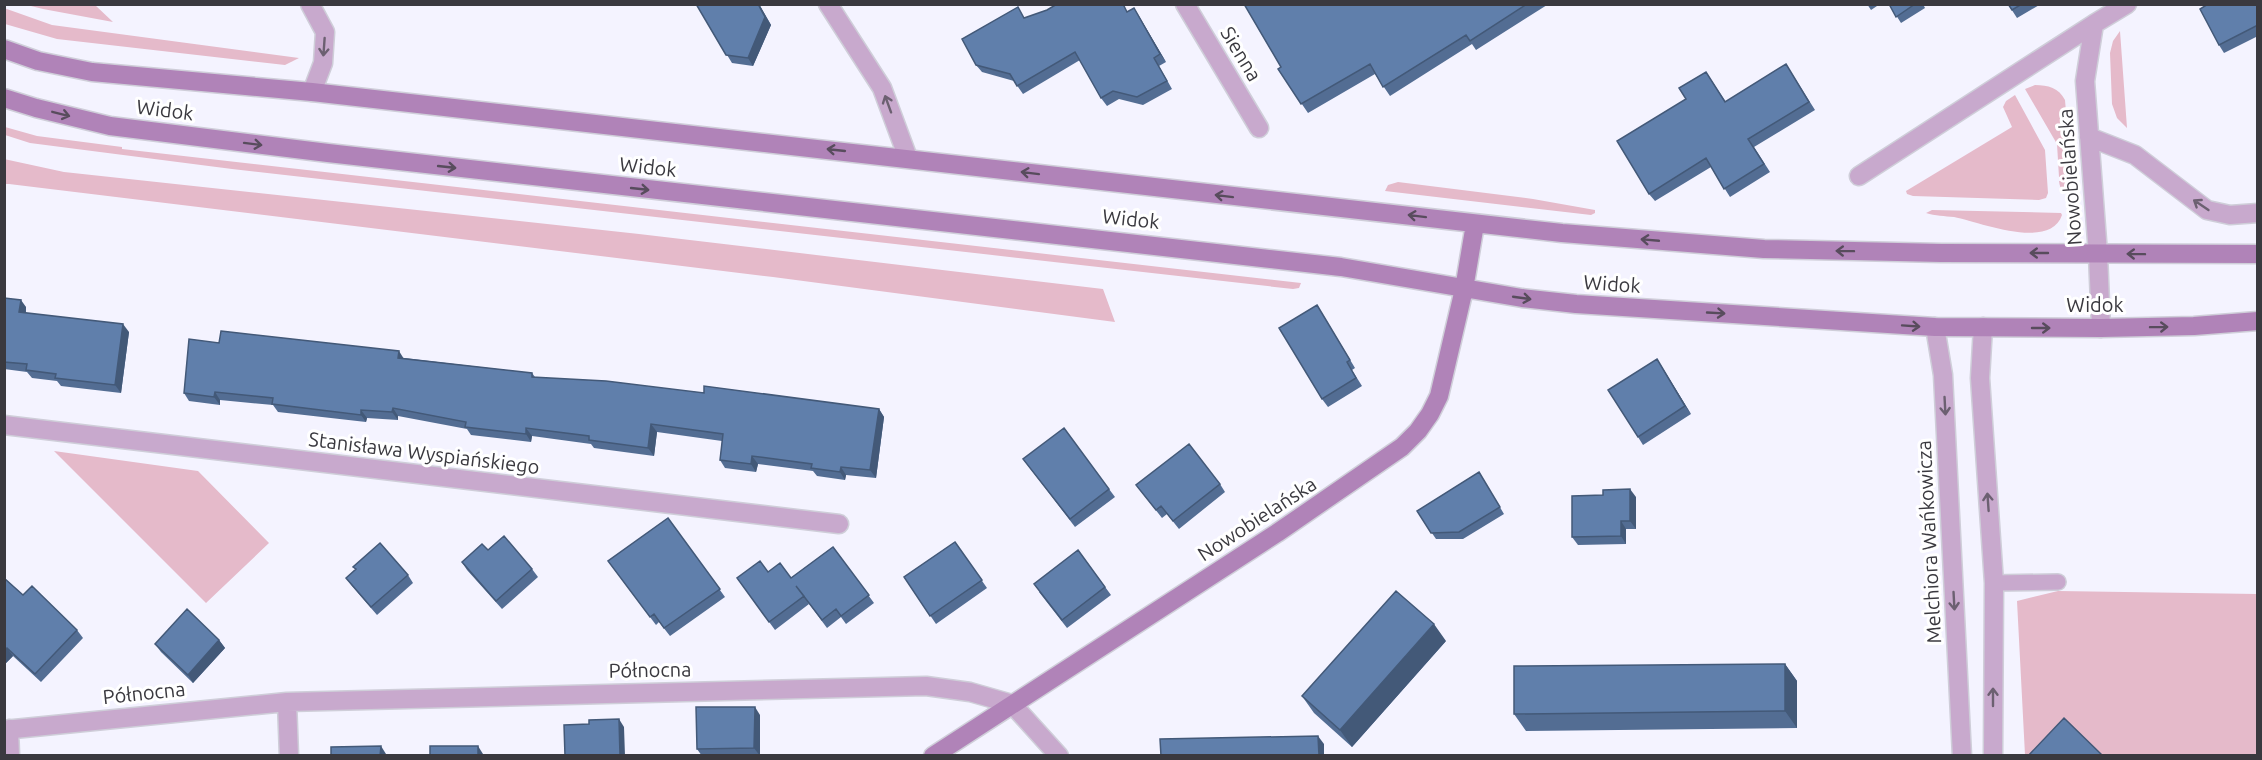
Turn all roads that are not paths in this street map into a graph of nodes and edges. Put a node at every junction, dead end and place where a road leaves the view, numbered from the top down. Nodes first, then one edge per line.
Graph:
1 (310, 4) edge
2 (828, 4) edge
3 (1185, 4) edge
4 (2127, 4) edge
5 (2094, 24) junction
6 (4, 49) edge
7 (312, 92) junction
8 (4, 98) edge
9 (1260, 128) dead end
10 (2089, 137) junction
11 (908, 158) junction
12 (1859, 176) dead end
13 (2258, 213) edge
14 (1475, 224) junction
15 (2098, 254) junction
16 (2258, 254) edge
17 (1464, 288) junction
18 (2258, 321) edge
19 (1935, 327) junction
20 (1983, 327) junction
21 (2101, 328) junction
22 (4, 425) edge
23 (839, 524) dead end
24 (2058, 582) dead end
25 (1994, 583) junction
26 (287, 702) junction
27 (1012, 704) junction
28 (7, 729) edge
29 (10, 756) edge
30 (288, 756) edge
31 (933, 756) edge
32 (1059, 756) edge
33 (1962, 756) edge
34 (1993, 756) edge

1 -> 7 street
11 -> 2 street
3 - 9 street, Sienna
4 - 5 street
5 - 10 street, Nowobielańska
5 - 12 street
6 - 7 main road, Widok
11 -> 7 main road, Widok
8 -> 17 main road, Widok
13 -> 10 street
10 - 15 street, Nowobielańska
14 -> 11 main road, Widok
15 -> 14 main road, Widok
14 - 17 main road, Nowobielańska
16 -> 15 main road, Widok
15 - 21 street, Nowobielańska
17 -> 19 main road, Widok
17 - 27 main road, Nowobielańska
21 -> 18 main road, Widok
19 - 20 main road, Widok
19 -> 33 street, Melchiora Wańkowicza
20 -> 21 main road, Widok
25 -> 20 street
22 - 23 street, Stanisława Wyspiańskiego
24 - 25 lane
34 -> 25 street
26 - 27 street, Północna
26 - 28 street, Północna
26 - 30 street
27 - 31 main road, Nowobielańska
27 - 32 street
28 - 29 street

